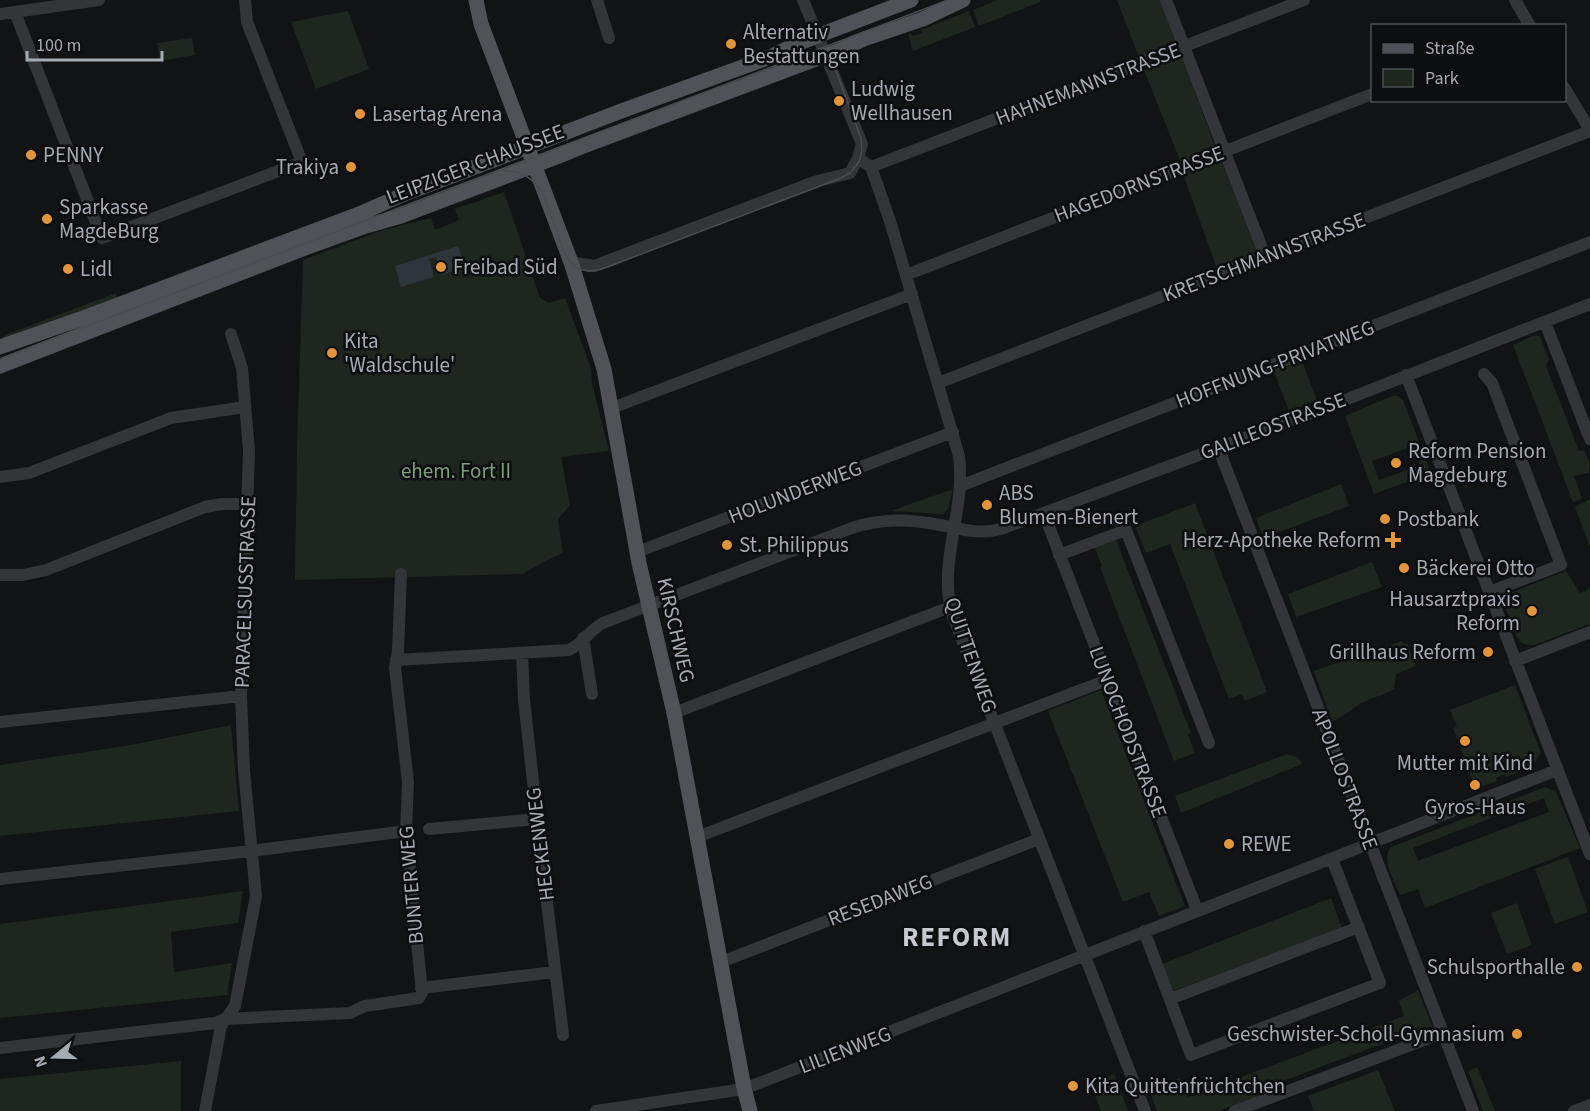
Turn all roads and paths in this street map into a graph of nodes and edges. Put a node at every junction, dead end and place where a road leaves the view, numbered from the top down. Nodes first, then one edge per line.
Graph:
1 (99, 0) edge
2 (245, 0) edge
3 (466, 0) edge
4 (476, 0) edge
5 (597, 0) edge
6 (803, 0) edge
7 (910, 0) edge
8 (963, 0) edge
9 (1166, 0) edge
10 (1304, 0) edge
11 (1515, 0) edge
12 (15, 12) junction
13 (0, 14) edge
14 (481, 24) junction
15 (1529, 24) edge
16 (817, 36) junction
17 (609, 38) dead end
18 (1184, 46) junction
19 (825, 55) junction
20 (1566, 90) edge
21 (1371, 94) edge
22 (1590, 130) edge
23 (526, 147) junction
24 (1224, 151) junction
25 (858, 158) junction
26 (533, 166) junction
27 (871, 167) junction
28 (1590, 242) edge
29 (1265, 256) junction
30 (571, 262) junction
31 (906, 274) junction
32 (912, 294) junction
33 (1590, 304) edge
34 (1545, 322) junction
35 (231, 334) dead end
36 (0, 347) edge
37 (0, 366) edge
38 (1484, 374) dead end
39 (1407, 375) junction
40 (938, 382) junction
41 (245, 407) junction
42 (612, 408) junction
43 (953, 432) junction
44 (1590, 439) edge
45 (1218, 447) junction
46 (0, 477) edge
47 (960, 486) junction
48 (248, 504) junction
49 (1044, 514) junction
50 (954, 528) junction
51 (637, 552) junction
52 (1059, 555) junction
53 (0, 574) edge
54 (401, 574) dead end
55 (1489, 592) junction
56 (650, 605) junction
57 (950, 607) junction
58 (1588, 637) edge
59 (583, 638) junction
60 (522, 653) junction
61 (396, 660) junction
62 (1515, 661) junction
63 (1107, 680) junction
64 (592, 693) dead end
65 (242, 696) junction
66 (674, 713) junction
67 (0, 722) edge
68 (994, 723) junction
69 (1209, 743) dead end
70 (1557, 771) junction
71 (537, 819) junction
72 (429, 829) dead end
73 (406, 831) junction
74 (697, 837) junction
75 (1039, 839) junction
76 (1371, 844) junction
77 (251, 851) junction
78 (1590, 854) edge
79 (1332, 859) junction
80 (0, 879) edge
81 (1197, 910) junction
82 (1359, 927) junction
83 (1144, 931) junction
84 (1085, 956) junction
85 (721, 962) junction
86 (555, 972) junction
87 (421, 988) junction
88 (1170, 999) junction
89 (225, 1019) junction
90 (1443, 1034) junction
91 (563, 1035) dead end
92 (0, 1048) edge
93 (744, 1088) junction
94 (1590, 1105) edge
95 (654, 1106) edge
96 (205, 1111) edge
97 (596, 1111) edge
98 (750, 1111) edge
99 (1145, 1111) edge
100 (1235, 1111) edge
101 (1473, 1111) edge
102 (1574, 1111) edge

1 - 12 street
2 - 12 street
3 - 14 main road
4 - 14 main road
5 - 17 street
6 - 16 street
7 - 16 main road, LEIPZIGER CHAUSSEE
8 - 19 main road, LEIPZIGER CHAUSSEE
9 - 18 street
10 - 18 street, HAHNEMANNSTRASSE
11 - 15 street
12 - 13 street
14 - 23 main road, KIRSCHWEG
16 - 19 street
16 - 23 main road, LEIPZIGER CHAUSSEE
18 - 24 street
18 - 27 street, HAHNEMANNSTRASSE
19 - 25 street
19 - 26 main road, LEIPZIGER CHAUSSEE
20 - 22 street
21 - 24 street, HAGEDORNSTRASSE
22 - 29 street, KRETSCHMANNSTRASSE
23 - 26 main road, KIRSCHWEG
23 - 36 main road, LEIPZIGER CHAUSSEE
24 - 29 street
24 - 31 street, HAGEDORNSTRASSE
25 - 27 street
25 - 30 street
26 - 30 main road, KIRSCHWEG
26 - 37 main road, LEIPZIGER CHAUSSEE
27 - 31 street, QUITTENWEG
28 - 47 street, HOFFNUNG-PRIVATWEG
29 - 40 street, KRETSCHMANNSTRASSE
30 - 42 main road, KIRSCHWEG
31 - 32 street, QUITTENWEG
32 - 40 street, QUITTENWEG
32 - 42 street
33 - 34 street, GALILEOSTRASSE
34 - 39 street, GALILEOSTRASSE
34 - 44 street
35 - 41 street, PARACELSUSSTRASSE
38 - 55 street
39 - 45 street, GALILEOSTRASSE
39 - 55 street
40 - 43 street, QUITTENWEG
41 - 46 street
41 - 48 street, PARACELSUSSTRASSE
42 - 51 main road, KIRSCHWEG
43 - 47 street, QUITTENWEG
43 - 51 street, HOLUNDERWEG
45 - 49 street, GALILEOSTRASSE
45 - 76 street, APOLLOSTRASSE
47 - 50 street, QUITTENWEG
48 - 53 street
48 - 65 street, PARACELSUSSTRASSE
49 - 50 street, GALILEOSTRASSE
49 - 52 street, LUNOCHODSTRASSE
50 - 56 street
50 - 57 street, QUITTENWEG
51 - 56 main road, KIRSCHWEG
52 - 63 street, LUNOCHODSTRASSE
52 - 69 street
54 - 61 street, BUNTER WEG
55 - 62 street
56 - 59 street
56 - 66 main road, KIRSCHWEG
57 - 66 street
57 - 68 street, QUITTENWEG
58 - 62 street
59 - 60 street
59 - 64 street
60 - 61 street
60 - 71 street, HECKENWEG
61 - 73 street, BUNTER WEG
62 - 70 street
63 - 68 street
63 - 81 street, LUNOCHODSTRASSE
65 - 67 street
65 - 77 street, PARACELSUSSTRASSE
66 - 74 main road, KIRSCHWEG
68 - 74 street
68 - 75 street, QUITTENWEG
70 - 76 street, LILIENWEG
70 - 78 street
71 - 72 street
71 - 86 street, HECKENWEG
73 - 77 street
73 - 87 street, BUNTER WEG
74 - 85 main road, KIRSCHWEG
75 - 84 street, QUITTENWEG
75 - 85 street, RESEDAWEG
76 - 79 street, LILIENWEG
76 - 90 street, APOLLOSTRASSE
77 - 80 street
77 - 89 street, PARACELSUSSTRASSE
79 - 81 street, LILIENWEG
79 - 82 street
81 - 83 street, LILIENWEG
82 - 88 street
82 - 88 street
83 - 84 street, LILIENWEG
83 - 88 street
84 - 93 street, LILIENWEG
84 - 99 street, QUITTENWEG
85 - 93 main road, KIRSCHWEG
86 - 87 street
86 - 91 street, HECKENWEG
87 - 89 street
89 - 92 street
89 - 96 street, PARACELSUSSTRASSE
90 - 100 street
90 - 101 street, APOLLOSTRASSE
93 - 95 street, LILIENWEG
93 - 98 main road, KIRSCHWEG
94 - 102 street
95 - 97 street, LILIENWEG

